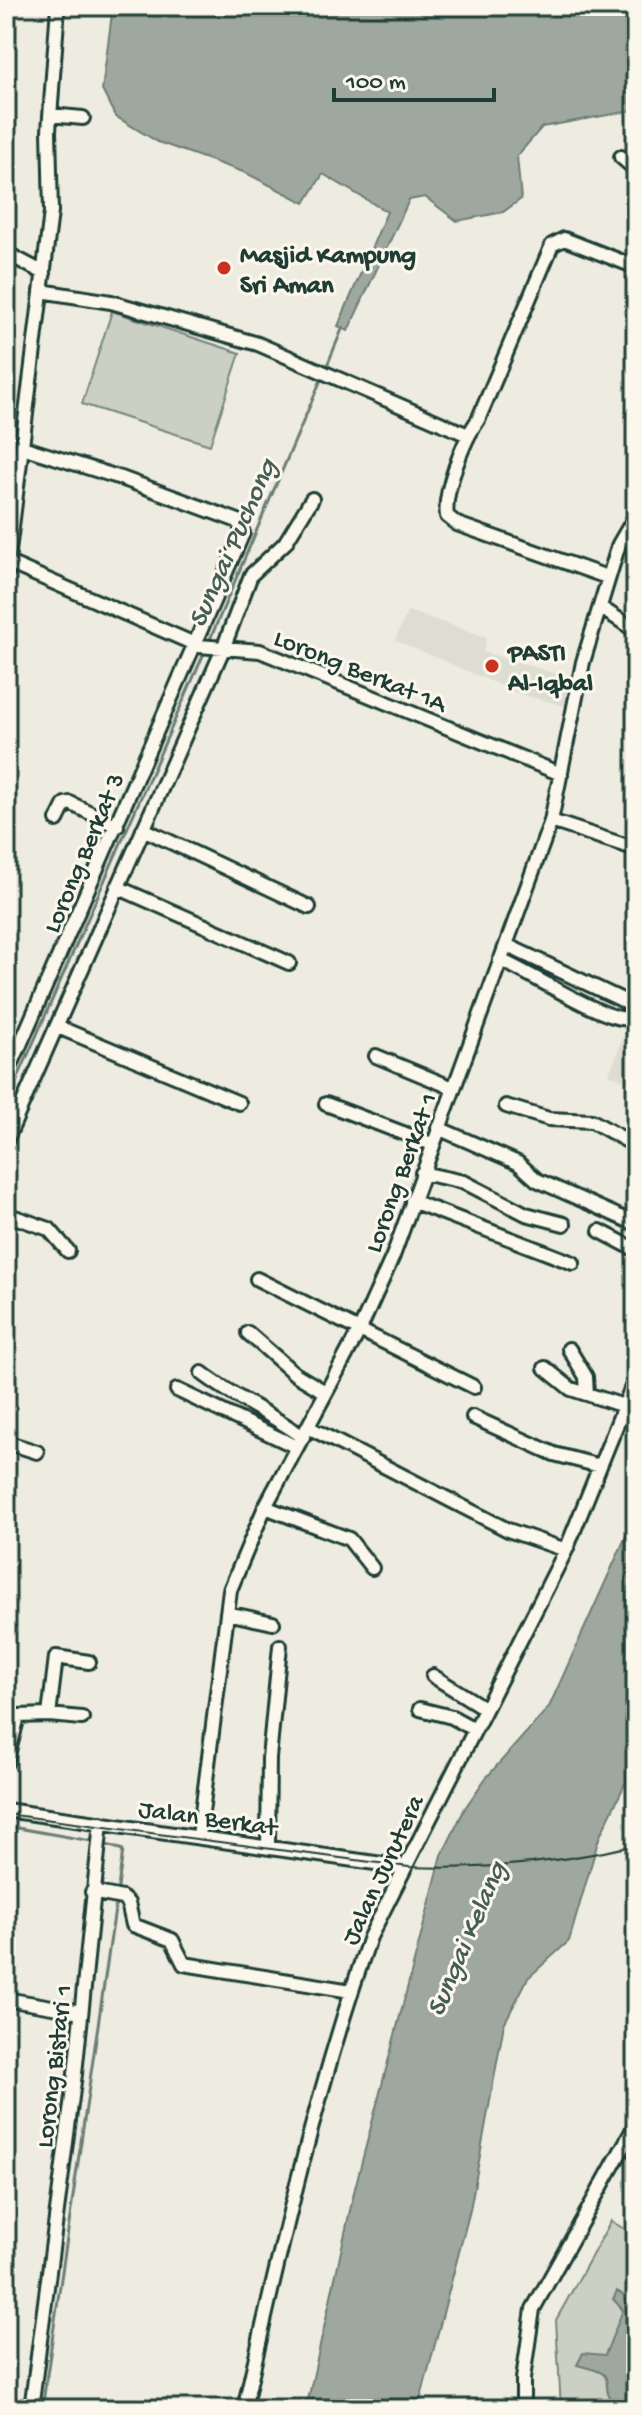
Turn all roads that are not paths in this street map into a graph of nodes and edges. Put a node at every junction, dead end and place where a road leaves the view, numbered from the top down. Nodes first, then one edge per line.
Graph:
1 (58, 6) edge
2 (50, 115) junction
3 (83, 118) dead end
4 (621, 157) dead end
5 (636, 170) edge
6 (6, 253) edge
7 (634, 261) edge
8 (44, 273) junction
9 (41, 291) junction
10 (468, 435) junction
11 (22, 447) junction
12 (312, 499) dead end
13 (636, 515) edge
14 (7, 569) edge
15 (607, 577) junction
16 (600, 607) junction
17 (636, 631) edge
18 (197, 644) junction
19 (218, 649) junction
20 (561, 774) junction
21 (57, 820) dead end
22 (551, 821) junction
23 (117, 826) junction
24 (143, 829) junction
25 (636, 849) edge
26 (117, 887) junction
27 (309, 907) dead end
28 (506, 945) junction
29 (63, 953) junction
30 (500, 960) junction
31 (85, 962) junction
32 (289, 963) dead end
33 (39, 1007) junction
34 (60, 1022) junction
35 (376, 1056) dead end
36 (6, 1077) edge
37 (453, 1088) junction
38 (239, 1103) dead end
39 (326, 1104) dead end
40 (506, 1106) dead end
41 (438, 1128) junction
42 (6, 1141) edge
43 (432, 1144) junction
44 (636, 1146) edge
45 (422, 1173) junction
46 (412, 1201) junction
47 (6, 1214) edge
48 (564, 1224) dead end
49 (636, 1224) edge
50 (600, 1231) dead end
51 (636, 1250) edge
52 (68, 1251) dead end
53 (573, 1263) dead end
54 (257, 1279) dead end
55 (360, 1329) junction
56 (248, 1333) dead end
57 (569, 1349) dead end
58 (545, 1368) dead end
59 (202, 1373) dead end
60 (636, 1377) edge
61 (474, 1387) dead end
62 (177, 1390) dead end
63 (325, 1392) junction
64 (587, 1394) junction
65 (624, 1406) junction
66 (473, 1417) dead end
67 (303, 1437) junction
68 (6, 1442) edge
69 (37, 1452) dead end
70 (600, 1466) junction
71 (265, 1507) junction
72 (566, 1550) junction
73 (372, 1568) dead end
74 (227, 1613) junction
75 (273, 1623) dead end
76 (280, 1646) dead end
77 (89, 1662) dead end
78 (433, 1676) dead end
79 (484, 1708) junction
80 (420, 1709) dead end
81 (49, 1715) junction
82 (82, 1718) dead end
83 (474, 1729) junction
84 (6, 1763) edge
85 (6, 1810) edge
86 (100, 1828) junction
87 (199, 1836) junction
88 (268, 1846) junction
89 (403, 1867) junction
90 (92, 1892) junction
91 (351, 1991) junction
92 (6, 1999) edge
93 (81, 2012) junction
94 (636, 2124) edge
95 (31, 2409) edge
96 (244, 2409) edge
97 (523, 2409) edge

1 - 2 street
2 - 3 street
2 - 8 street
4 - 5 street
6 - 8 street
7 - 10 street
8 - 9 street
9 - 10 street
9 - 11 street
10 - 15 street
11 - 14 street
11 - 18 street, Lorong Berkat 3
12 - 19 street
13 - 15 street, Lorong Berkat 1
14 - 18 street, Lorong Berkat 1A
15 - 16 street, Lorong Berkat 1
16 - 17 street
16 - 20 street, Lorong Berkat 1
18 - 19 street, Lorong Berkat 1A
18 - 23 street, Lorong Berkat 3
19 - 20 street, Lorong Berkat 1A
19 - 24 street
20 - 22 street, Lorong Berkat 1
21 - 23 street
22 - 25 street
22 - 28 street, Lorong Berkat 1
23 - 29 street, Lorong Berkat 3
24 - 26 street
24 - 27 street
26 - 31 street
26 - 32 street
28 - 30 street, Lorong Berkat 1
28 - 30 street
29 - 31 street
29 - 33 street, Lorong Berkat 3
30 - 37 street, Lorong Berkat 1
31 - 34 street
33 - 34 street
33 - 36 street, Lorong Berkat 3
34 - 38 street
34 - 42 street
35 - 37 street
37 - 41 street, Lorong Berkat 1
39 - 43 street
40 - 44 street
41 - 43 street, Lorong Berkat 1
41 - 49 street
43 - 45 street, Lorong Berkat 1
45 - 46 street, Lorong Berkat 1
45 - 48 street
46 - 53 street
46 - 55 street, Lorong Berkat 1
47 - 52 street
50 - 51 street
54 - 55 street
55 - 61 street
55 - 63 street, Lorong Berkat 1
56 - 63 street
57 - 64 street
58 - 64 street
59 - 67 street
60 - 65 street, Jalan Jurutera
62 - 67 street
63 - 67 street, Lorong Berkat 1
64 - 65 street
65 - 70 street, Jalan Jurutera
66 - 70 street
67 - 71 street, Lorong Berkat 1
67 - 72 street
68 - 69 street
70 - 72 street, Jalan Jurutera
71 - 73 street
71 - 74 street, Lorong Berkat 1
72 - 79 street, Jalan Jurutera
74 - 75 street
74 - 87 street, Lorong Berkat 1
76 - 88 street
77 - 81 street
78 - 79 street
79 - 83 street, Jalan Jurutera
80 - 83 street
81 - 82 street
81 - 84 street
83 - 89 street, Jalan Jurutera
85 - 86 street, Jalan Berkat
86 - 87 street, Jalan Berkat
86 - 90 street, Lorong Bistari 1
87 - 88 street, Jalan Berkat
88 - 89 street, Jalan Berkat
89 - 91 street, Jalan Jurutera
90 - 91 street
90 - 93 street, Lorong Bistari 1
91 - 96 street, Jalan Jurutera
92 - 93 street
93 - 95 street, Lorong Bistari 1
94 - 97 street

